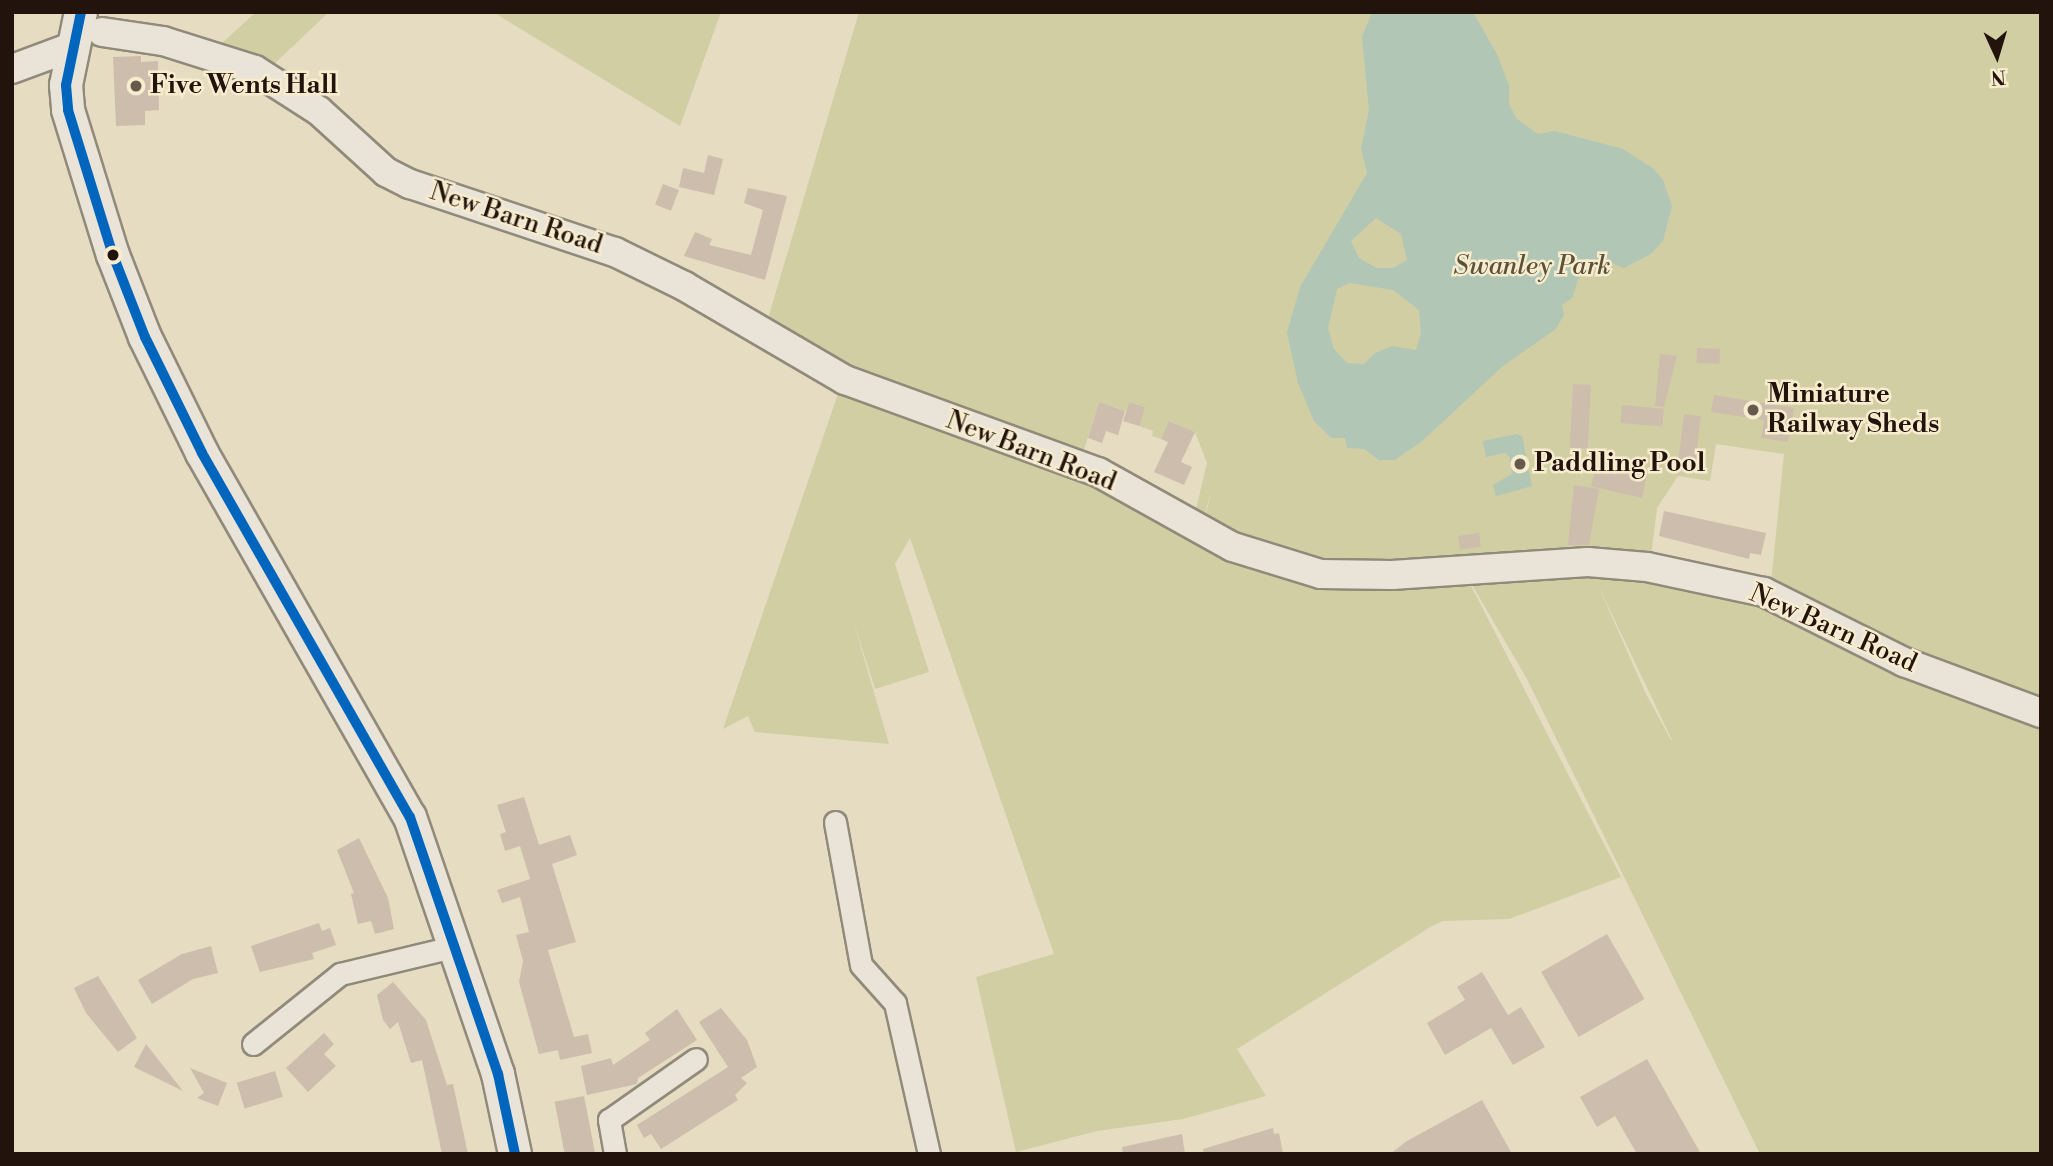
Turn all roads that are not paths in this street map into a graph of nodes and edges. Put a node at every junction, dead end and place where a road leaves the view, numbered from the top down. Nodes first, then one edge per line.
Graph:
1 (92, 22) edge
2 (71, 47) junction
3 (12, 69) edge
4 (2041, 713) edge
5 (835, 822) dead end
6 (457, 946) junction
7 (253, 1044) dead end
8 (696, 1059) dead end
9 (515, 1154) edge
10 (615, 1154) edge
11 (929, 1154) edge

1 - 2 main road
1 - 4 street, New Barn Road
2 - 3 street
2 - 6 main road
5 - 11 street
6 - 7 street
6 - 9 main road
8 - 10 street

